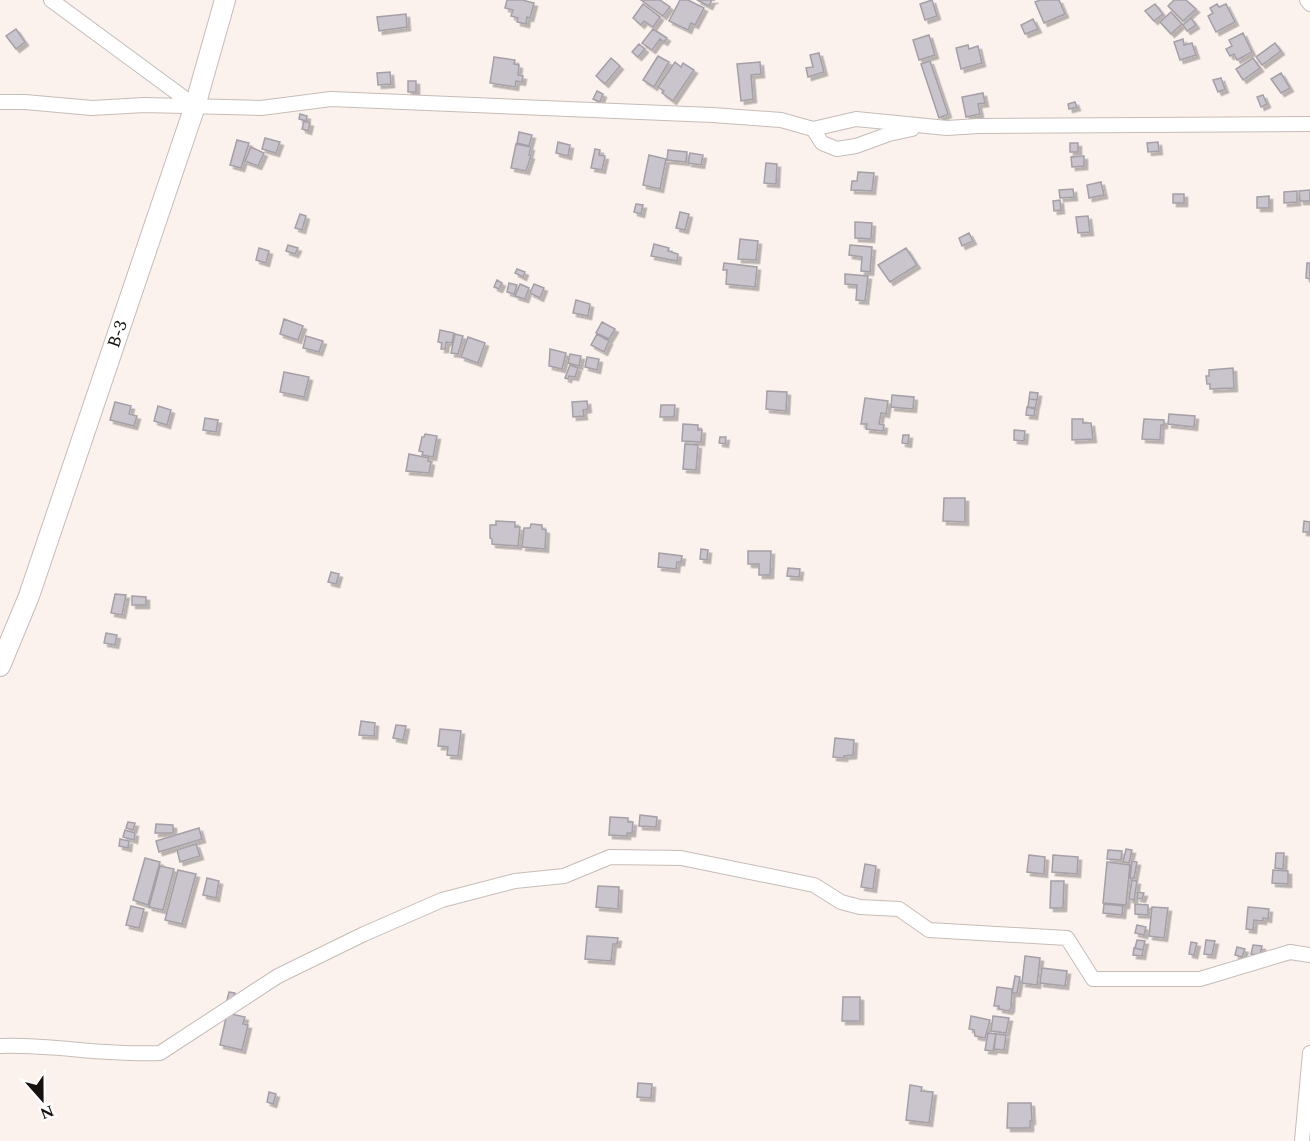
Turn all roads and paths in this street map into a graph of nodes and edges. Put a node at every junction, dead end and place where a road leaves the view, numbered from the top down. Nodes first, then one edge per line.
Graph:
1 (51, 0) edge
2 (225, 0) edge
3 (1307, 0) edge
4 (1310, 4) edge
5 (0, 102) edge
6 (195, 105) junction
7 (1310, 124) edge
8 (923, 126) junction
9 (813, 129) junction
10 (0, 666) edge
11 (1310, 955) edge
12 (0, 1046) edge
13 (1310, 1053) edge
14 (1302, 1141) edge

1 - 6 street
2 - 6 main road, B-3
3 - 4 street
5 - 6 street
6 - 9 street
6 - 10 main road, B-3
7 - 8 street
8 - 9 street
8 - 9 street
11 - 12 street
13 - 14 street

